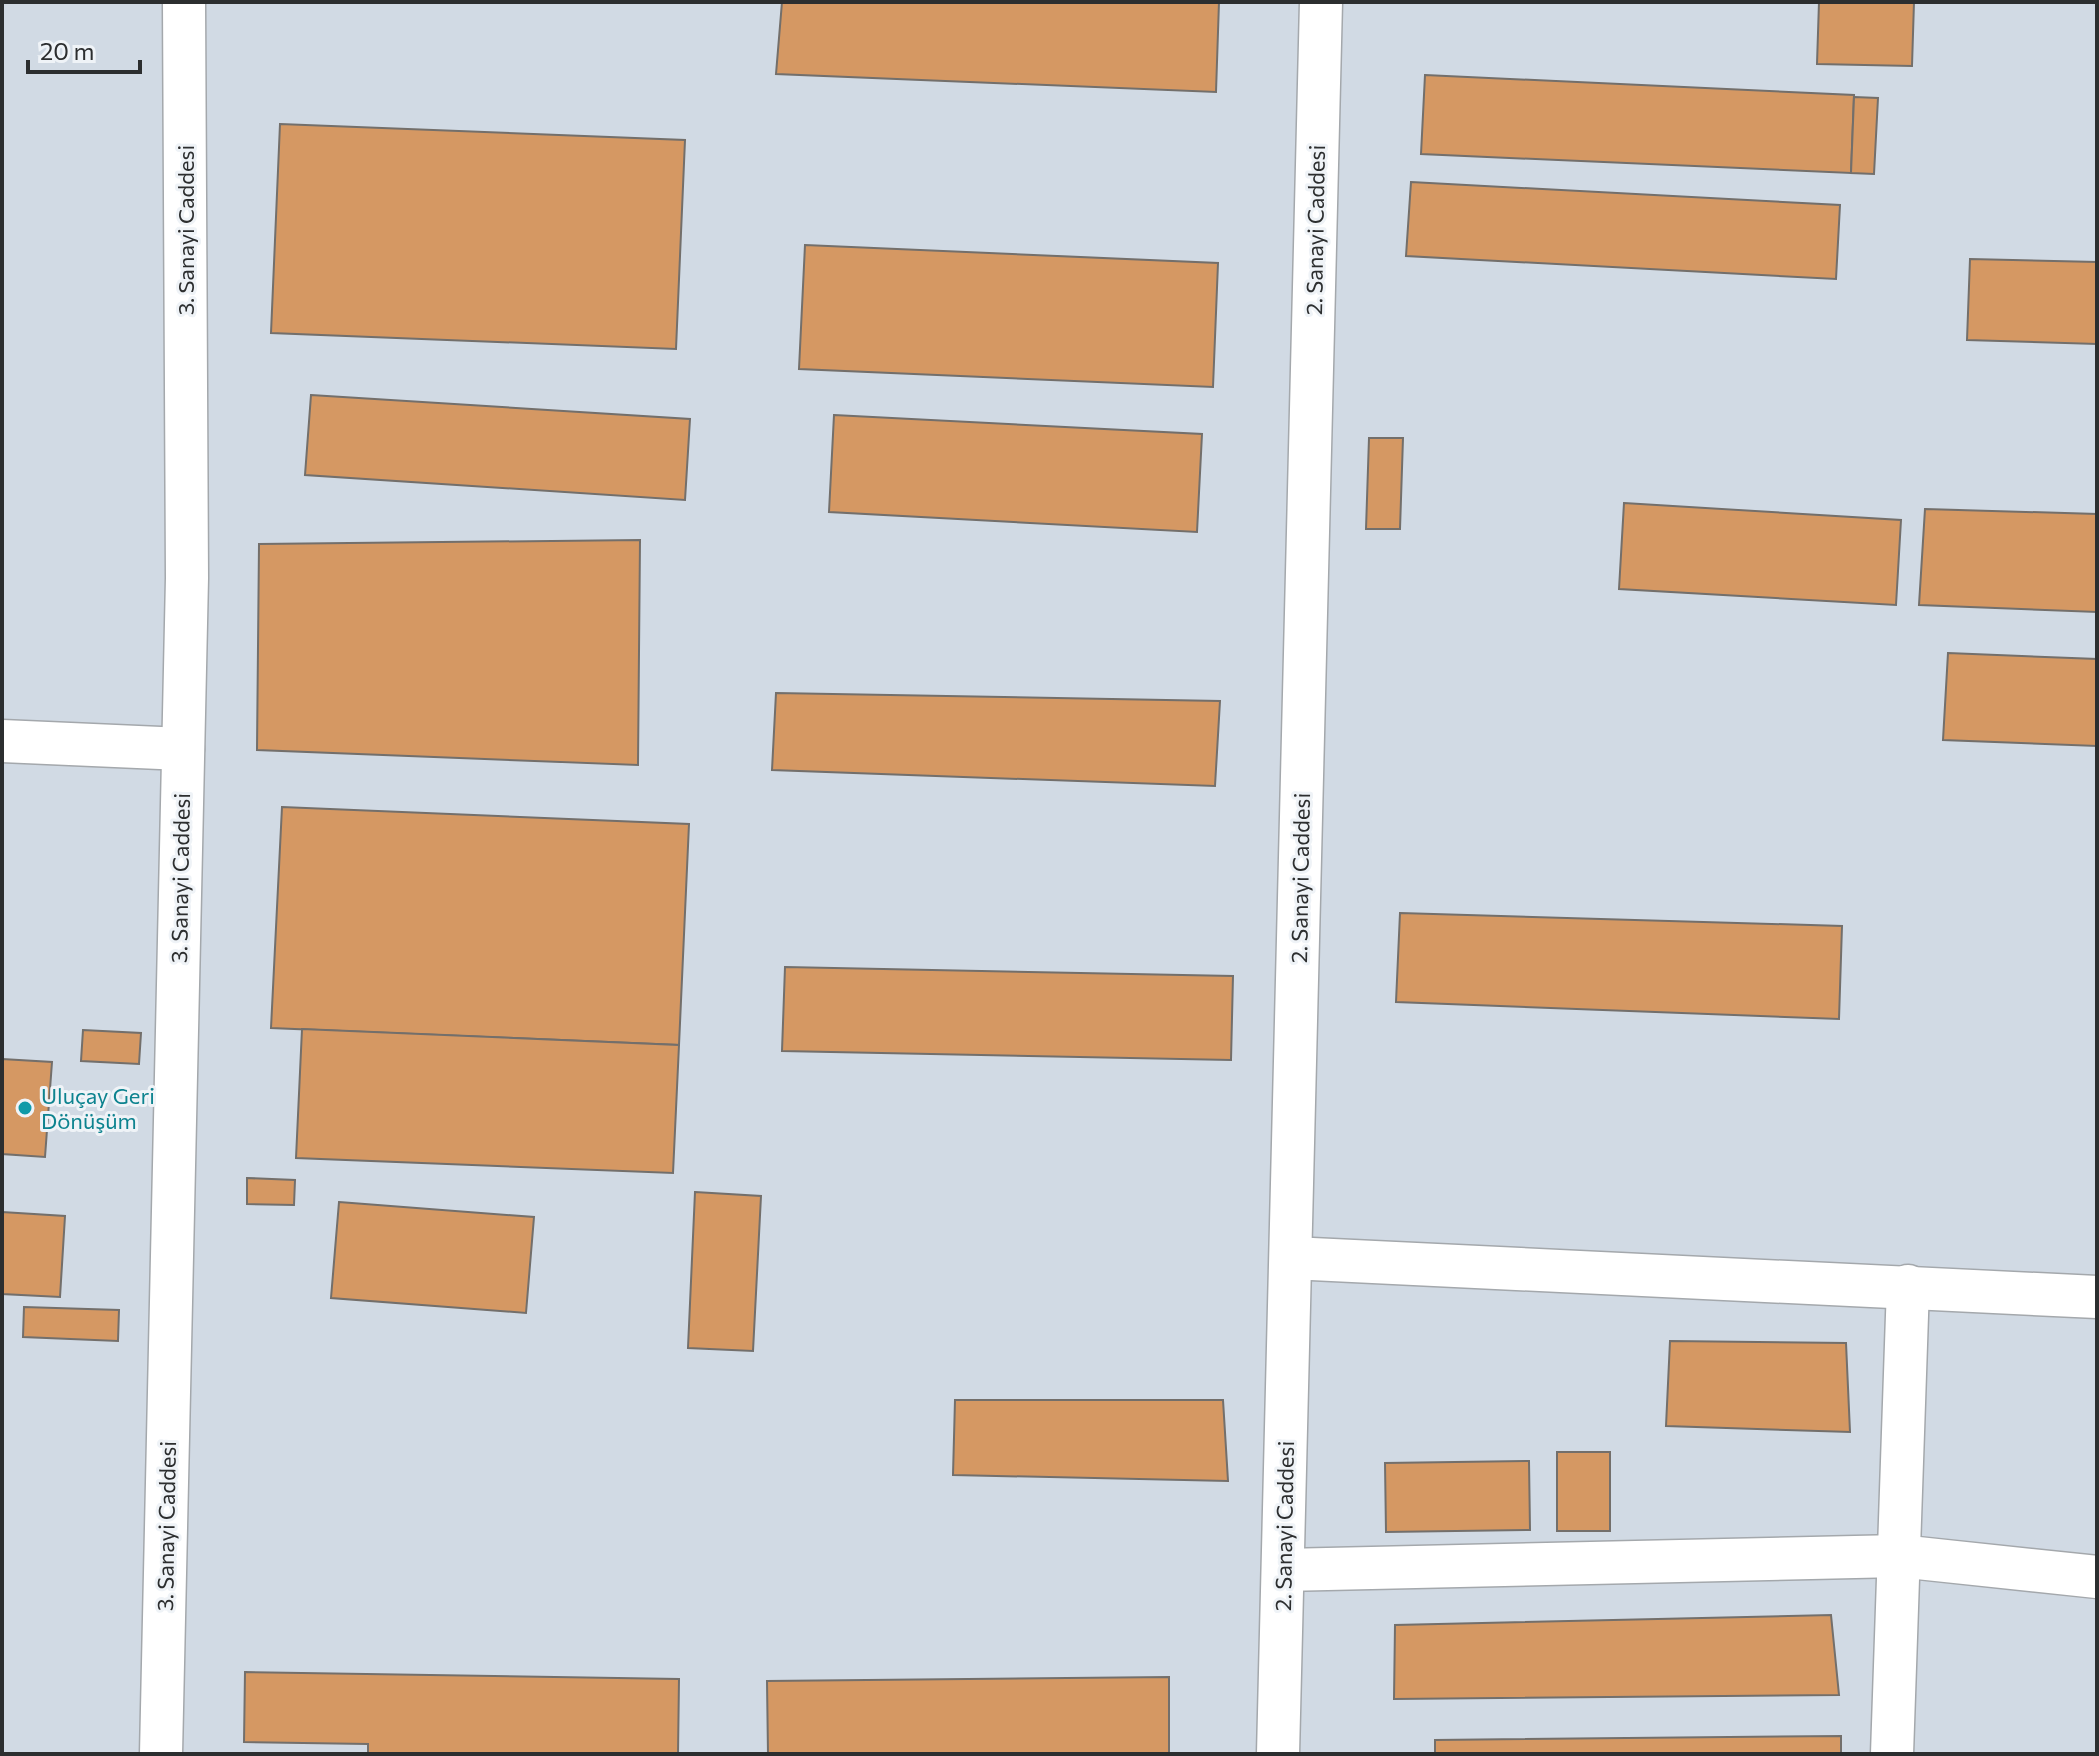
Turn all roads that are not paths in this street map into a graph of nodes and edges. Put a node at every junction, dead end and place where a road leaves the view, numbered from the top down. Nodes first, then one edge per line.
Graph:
1 (184, 2) edge
2 (1321, 2) edge
3 (2, 741) edge
4 (183, 749) junction
5 (1291, 1258) junction
6 (1908, 1286) junction
7 (2097, 1297) edge
8 (1899, 1556) junction
9 (1283, 1570) junction
10 (2097, 1577) edge
11 (161, 1754) edge
12 (1278, 1754) edge
13 (1892, 1754) edge

1 - 4 street, 3. Sanayi Caddesi
2 - 5 street, 2. Sanayi Caddesi
3 - 4 street
4 - 11 street, 3. Sanayi Caddesi
5 - 6 street
5 - 9 street, 2. Sanayi Caddesi
6 - 7 street
6 - 8 street
8 - 9 street
8 - 10 street
8 - 13 street
9 - 12 street, 2. Sanayi Caddesi

